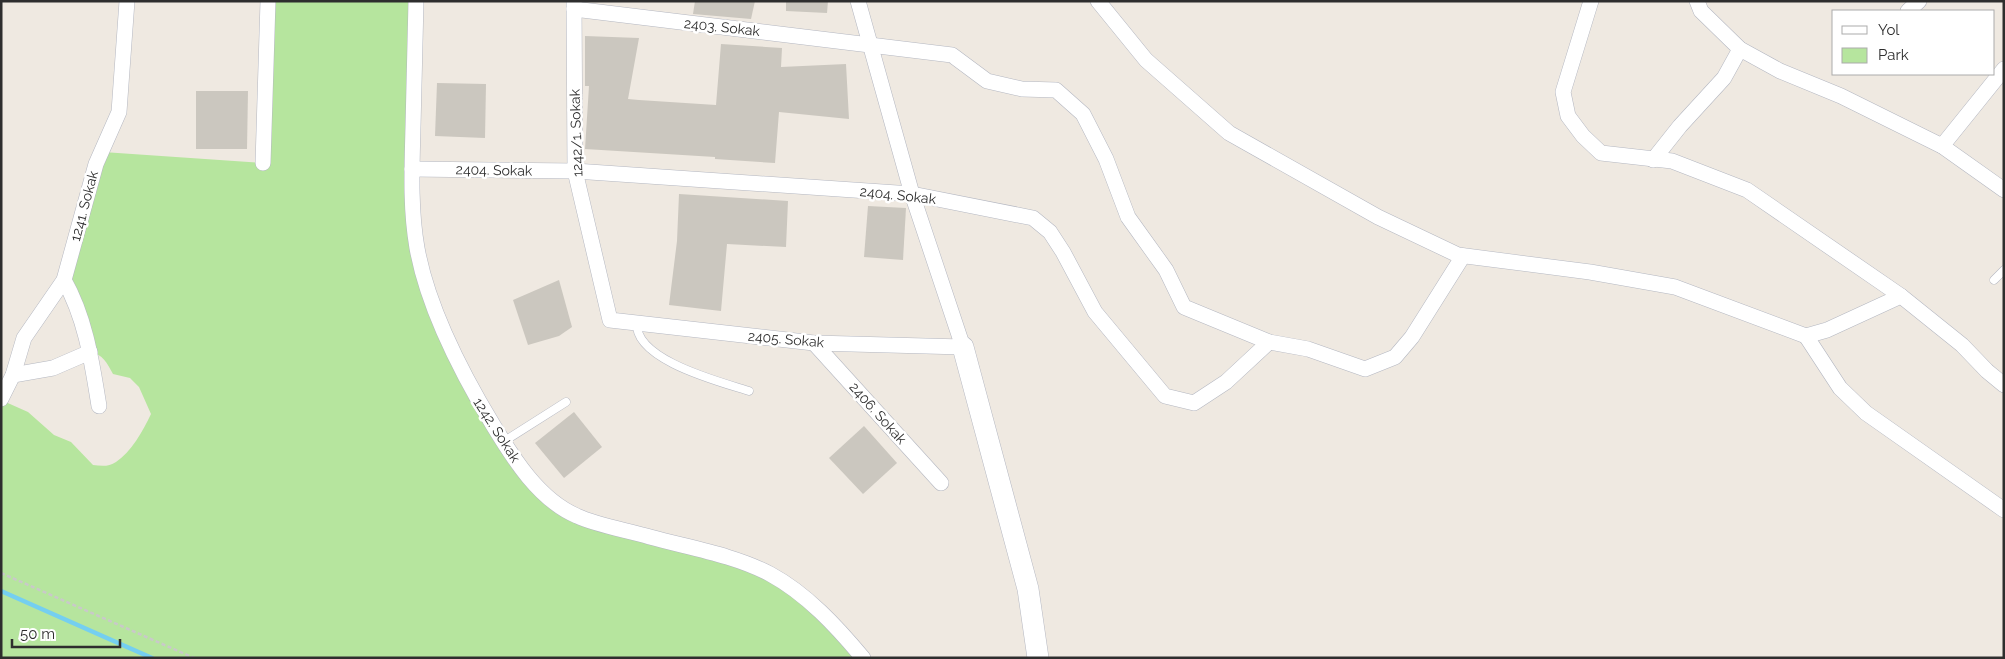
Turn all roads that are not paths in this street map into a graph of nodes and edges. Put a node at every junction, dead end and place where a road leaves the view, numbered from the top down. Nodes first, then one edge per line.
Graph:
1 (127, 1) edge
2 (268, 1) edge
3 (416, 1) edge
4 (858, 1) edge
5 (1098, 1) edge
6 (1591, 1) edge
7 (1697, 1) edge
8 (1919, 1) edge
9 (574, 5) edge
10 (1909, 10) edge
11 (871, 44) junction
12 (1740, 49) junction
13 (2004, 70) edge
14 (1942, 146) junction
15 (1653, 160) junction
16 (263, 163) dead end
17 (412, 169) junction
18 (575, 172) junction
19 (2004, 190) edge
20 (912, 194) junction
21 (1463, 256) junction
22 (2004, 270) edge
23 (64, 280) junction
24 (1994, 280) dead end
25 (1901, 296) junction
26 (639, 317) dead end
27 (610, 320) joint
28 (1806, 336) junction
29 (1269, 342) junction
30 (814, 343) junction
31 (963, 347) junction
32 (90, 352) junction
33 (13, 375) junction
34 (2004, 385) edge
35 (749, 391) dead end
36 (1, 399) edge
37 (566, 402) dead end
38 (99, 406) dead end
39 (504, 442) junction
40 (941, 483) dead end
41 (2004, 510) edge
42 (863, 658) edge
43 (1038, 658) edge

1 - 23 street, 1241. Sokak
2 - 16 street
3 - 17 street, 1242. Sokak
4 - 11 street
5 - 21 street
6 - 15 street
7 - 12 street
8 - 10 street
9 - 11 street, 2403. Sokak
9 - 18 street, 1242/1. Sokak
11 - 20 street
11 - 29 street, 2403. Sokak
12 - 14 street
12 - 15 street
13 - 14 street
14 - 19 street
15 - 25 street
17 - 18 street, 2404. Sokak
17 - 39 street, 1242. Sokak
18 - 20 street, 2404. Sokak
18 - 27 street, 1242/1. Sokak
20 - 29 street, 2404. Sokak
20 - 31 street
21 - 28 street
21 - 29 street, 2403. Sokak
22 - 24 lane
23 - 32 street
23 - 33 street, 1241. Sokak
25 - 28 street
25 - 34 street
26 - 35 lane
27 - 30 street, 2405. Sokak
28 - 41 street
30 - 31 street, 2405. Sokak
30 - 40 street, 2406. Sokak
31 - 43 street
32 - 33 street
32 - 38 street
33 - 36 street, 1241. Sokak
37 - 39 lane
39 - 42 street, 1242. Sokak

